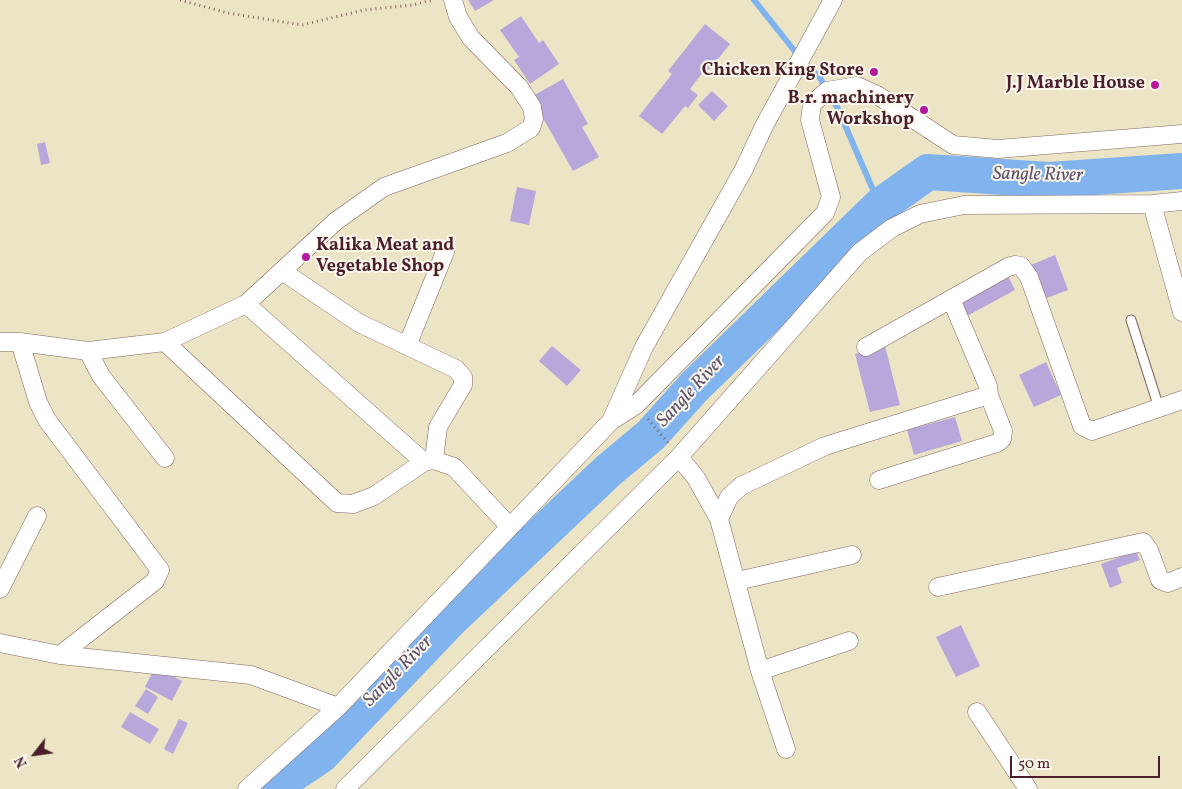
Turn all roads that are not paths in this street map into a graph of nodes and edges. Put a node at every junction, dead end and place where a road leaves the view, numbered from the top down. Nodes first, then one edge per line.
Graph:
1 (453, 0) edge
2 (833, 0) edge
3 (1182, 134) edge
4 (1182, 202) edge
5 (1152, 204) junction
6 (445, 252) dead end
7 (282, 271) junction
8 (951, 299) junction
9 (246, 304) junction
10 (1182, 312) edge
11 (1131, 320) dead end
12 (0, 342) edge
13 (20, 342) junction
14 (165, 342) junction
15 (407, 346) junction
16 (866, 347) dead end
17 (88, 350) junction
18 (989, 395) junction
19 (1182, 400) edge
20 (1159, 408) junction
21 (611, 420) junction
22 (679, 457) junction
23 (165, 458) dead end
24 (429, 461) junction
25 (880, 480) dead end
26 (37, 516) dead end
27 (719, 519) junction
28 (510, 527) junction
29 (852, 555) dead end
30 (1182, 577) edge
31 (2, 579) edge
32 (737, 580) junction
33 (938, 586) dead end
34 (849, 641) dead end
35 (0, 643) edge
36 (60, 655) junction
37 (760, 671) junction
38 (338, 708) junction
39 (977, 712) dead end
40 (786, 749) dead end
41 (247, 789) edge
42 (346, 789) edge
43 (1028, 789) edge

1 - 7 street
2 - 21 street
3 - 21 street
4 - 5 street
5 - 10 street
5 - 22 street
6 - 15 street
7 - 9 street
7 - 15 street
8 - 16 street
8 - 18 street
8 - 20 street
9 - 14 street
9 - 24 street
11 - 20 lane
12 - 13 street
13 - 17 street
13 - 36 street
14 - 17 street
14 - 24 street
15 - 24 street
17 - 23 street
18 - 25 street
18 - 27 street
19 - 20 street
21 - 28 street
22 - 27 street
22 - 42 street
24 - 28 street
26 - 31 street
27 - 32 street
28 - 38 street
29 - 32 street
30 - 33 street
32 - 37 street
34 - 37 street
35 - 36 street
36 - 38 street
37 - 40 street
38 - 41 street
39 - 43 street

